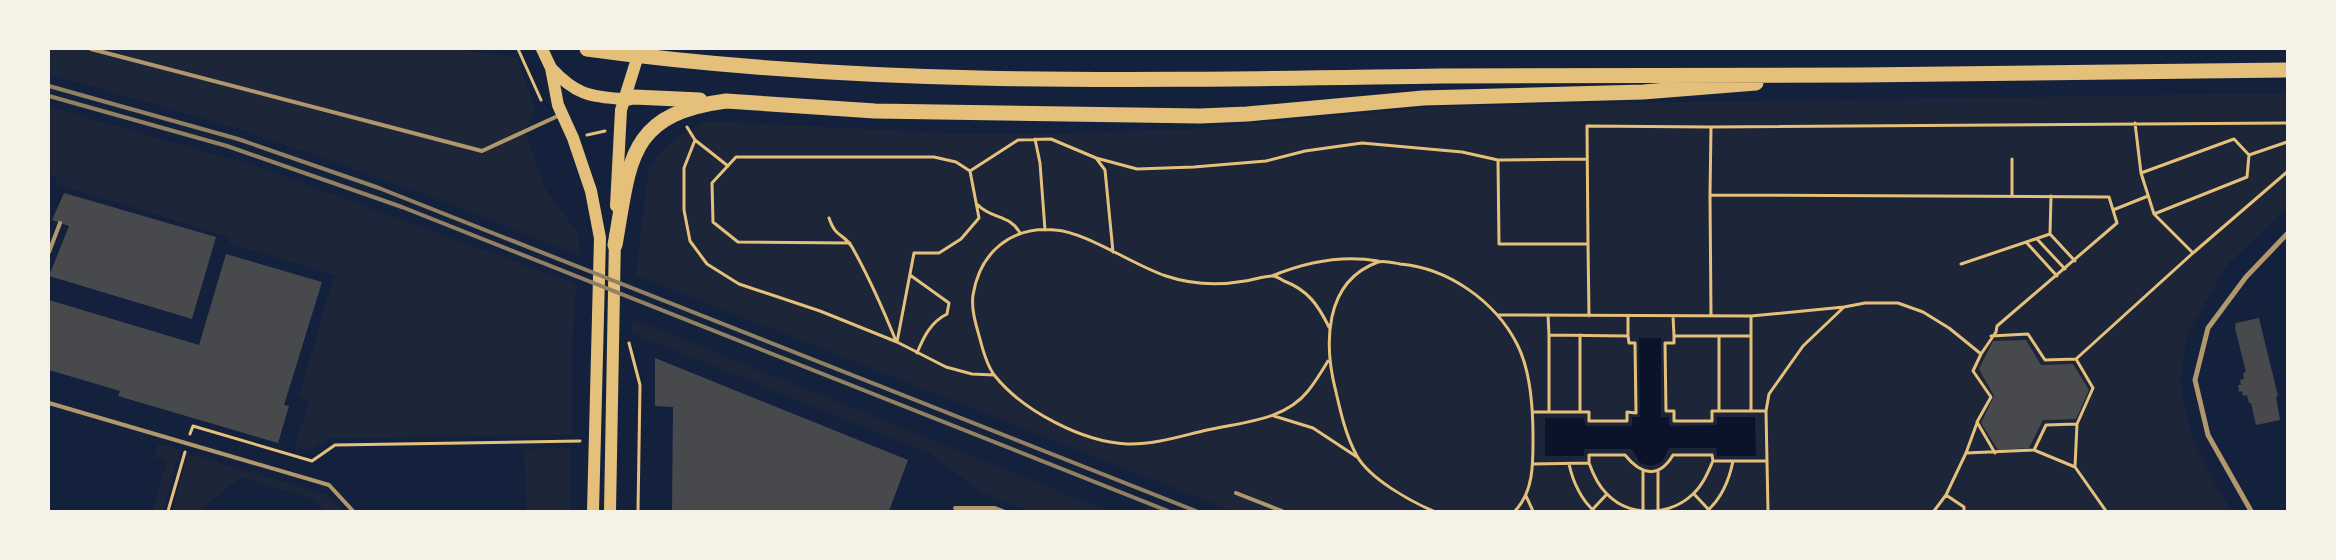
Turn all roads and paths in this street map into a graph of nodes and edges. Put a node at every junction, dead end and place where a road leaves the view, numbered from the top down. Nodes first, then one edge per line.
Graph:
1 (91, 49) edge
2 (518, 49) edge
3 (542, 49) edge
4 (587, 49) edge
5 (640, 49) edge
6 (525, 65) dead end
7 (551, 68) junction
8 (2287, 70) edge
9 (1860, 75) junction
10 (624, 99) junction
11 (726, 101) junction
12 (561, 115) junction
13 (2136, 123) junction
14 (2287, 123) edge
15 (1711, 127) junction
16 (1034, 139) junction
17 (2287, 142) edge
18 (2248, 155) junction
19 (1096, 158) junction
20 (1587, 159) junction
21 (2012, 159) dead end
22 (1498, 160) junction
23 (728, 166) junction
24 (970, 172) junction
25 (2287, 172) edge
26 (2141, 173) junction
27 (1710, 195) junction
28 (2012, 196) junction
29 (2051, 196) junction
30 (2148, 196) junction
31 (978, 205) junction
32 (2113, 210) junction
33 (2154, 214) junction
34 (829, 218) dead end
35 (60, 223) dead end
36 (1045, 230) junction
37 (1020, 233) junction
38 (2050, 234) junction
39 (2287, 234) edge
40 (2037, 239) junction
41 (2026, 242) junction
42 (850, 243) junction
43 (1588, 244) junction
44 (615, 245) junction
45 (49, 252) edge
46 (1113, 253) junction
47 (2193, 253) junction
48 (1379, 261) junction
49 (2075, 261) junction
50 (1961, 264) dead end
51 (2065, 269) junction
52 (910, 275) junction
53 (1272, 276) junction
54 (2057, 276) junction
55 (1844, 307) junction
56 (1497, 315) junction
57 (1548, 315) junction
58 (1589, 316) junction
59 (1628, 316) junction
60 (1673, 316) junction
61 (1711, 316) junction
62 (1752, 316) junction
63 (1329, 327) junction
64 (619, 335) junction
65 (1549, 335) junction
66 (1580, 335) junction
67 (1628, 336) junction
68 (1674, 336) junction
69 (1719, 336) junction
70 (1750, 336) junction
71 (1991, 336) junction
72 (896, 342) junction
73 (916, 353) junction
74 (1981, 354) junction
75 (2076, 359) junction
76 (1328, 361) junction
77 (994, 375) junction
78 (49, 403) edge
79 (1719, 411) junction
80 (1752, 411) junction
81 (1766, 411) junction
82 (1533, 412) junction
83 (1549, 412) junction
84 (1580, 412) junction
85 (1273, 416) junction
86 (1977, 422) junction
87 (2077, 424) junction
88 (580, 441) dead end
89 (187, 444) junction
90 (2034, 450) junction
91 (1966, 453) junction
92 (1995, 453) junction
93 (1358, 458) junction
94 (1713, 461) junction
95 (1733, 461) junction
96 (1767, 461) junction
97 (1589, 463) junction
98 (1533, 464) junction
99 (1569, 464) junction
100 (2075, 467) junction
101 (1643, 470) junction
102 (1658, 470) junction
103 (1236, 493) dead end
104 (1607, 494) junction
105 (1694, 494) junction
106 (1526, 495) junction
107 (1946, 495) junction
108 (955, 508) dead end
109 (168, 511) edge
110 (353, 511) edge
111 (593, 511) edge
112 (610, 511) edge
113 (638, 511) edge
114 (1004, 511) edge
115 (1282, 511) edge
116 (1433, 511) edge
117 (1515, 511) edge
118 (1533, 511) edge
119 (1592, 511) edge
120 (1639, 511) edge
121 (1643, 511) edge
122 (1658, 511) edge
123 (1662, 511) edge
124 (1708, 511) edge
125 (1768, 511) edge
126 (1934, 511) edge
127 (1964, 511) edge
128 (2106, 511) edge
129 (2251, 511) edge

1 - 12 lane
2 - 6 path
3 - 7 main road
4 - 9 highway
5 - 10 main road
7 - 10 main road
7 - 12 main road
8 - 9 highway
9 - 11 highway
10 - 11 highway
10 - 44 main road
11 - 44 highway
12 - 111 main road
13 - 14 path
13 - 15 path
13 - 26 path
15 - 20 path
15 - 27 path
16 - 19 path
16 - 24 path
16 - 36 path
17 - 18 path
18 - 26 path
18 - 33 path
19 - 22 path
19 - 46 path
20 - 22 path
20 - 43 path
21 - 28 path
22 - 43 path
23 - 24 path
23 - 42 path
23 - 72 path
24 - 31 path
25 - 47 path
26 - 30 path
27 - 28 path
27 - 61 path
28 - 29 path
29 - 32 path
29 - 38 path
30 - 32 path
30 - 33 path
31 - 37 path
31 - 52 path
32 - 49 path
33 - 47 path
34 - 42 path
35 - 45 lane
36 - 37 path
36 - 46 path
37 - 77 path
38 - 40 path
38 - 49 path
39 - 129 street
40 - 41 path
40 - 51 path
41 - 50 path
41 - 54 path
42 - 72 path
43 - 58 path
44 - 64 main road
46 - 53 path
47 - 75 path
48 - 53 path
48 - 56 path
48 - 63 path
49 - 51 path
51 - 54 path
52 - 72 path
52 - 73 path
53 - 63 path
54 - 71 path
55 - 62 path
55 - 74 path
55 - 81 path
56 - 57 path
56 - 82 path
57 - 58 path
57 - 65 path
58 - 59 path
59 - 60 path
59 - 67 path
60 - 61 path
60 - 68 path
61 - 62 path
62 - 70 path
63 - 76 path
64 - 112 main road
64 - 113 path
65 - 66 path
65 - 83 path
66 - 67 path
66 - 84 path
67 - 84 path
68 - 69 path
68 - 79 path
69 - 70 path
69 - 79 path
70 - 80 path
71 - 74 path
71 - 75 path
72 - 73 path
73 - 77 path
74 - 86 path
75 - 87 path
76 - 85 path
76 - 93 path
77 - 85 path
78 - 89 lane
79 - 80 path
80 - 81 path
81 - 96 path
82 - 83 path
82 - 98 path
83 - 84 path
85 - 93 path
86 - 91 path
86 - 92 path
87 - 90 path
87 - 100 path
88 - 89 path
89 - 109 path
89 - 110 lane
90 - 92 path
90 - 100 path
91 - 92 path
91 - 107 path
93 - 116 path
94 - 95 path
94 - 102 path
94 - 105 path
95 - 96 path
95 - 124 path
96 - 125 path
97 - 99 path
97 - 101 path
97 - 104 path
98 - 99 path
98 - 106 path
99 - 119 path
100 - 128 path
101 - 102 path
101 - 121 path
102 - 122 path
103 - 115 lane
104 - 119 path
104 - 120 path
105 - 123 path
105 - 124 path
106 - 117 path
106 - 118 path
107 - 126 path
107 - 127 path
108 - 114 lane
120 - 121 path
121 - 122 path
122 - 123 path

